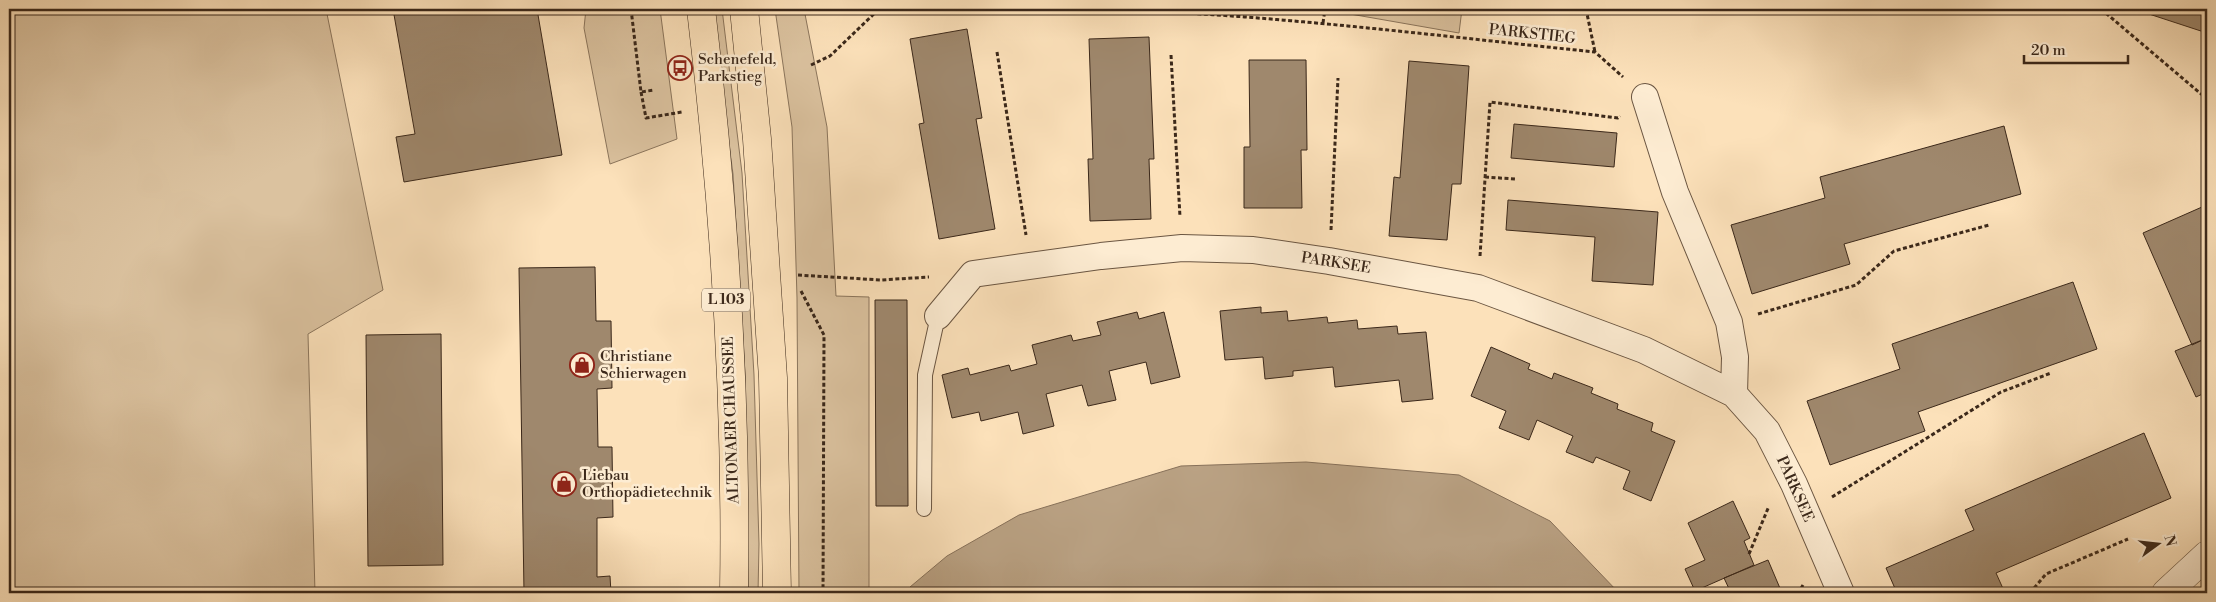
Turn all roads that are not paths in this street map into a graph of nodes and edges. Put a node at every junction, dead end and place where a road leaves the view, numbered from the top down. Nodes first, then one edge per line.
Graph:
1 (700, 9) edge
2 (744, 9) edge
3 (1645, 97) road end
4 (938, 316) joint
5 (1734, 394) junction
6 (924, 509) dead end
7 (2207, 554) edge
8 (734, 593) edge
9 (777, 593) edge
10 (1841, 593) edge
11 (2166, 593) edge

1 - 8 main road, ALTONAER CHAUSSEE / L 103
2 - 9 main road, L 103
3 - 5 street
4 - 5 street, PARKSEE
4 - 6 lane
5 - 10 street, PARKSEE
7 - 11 street

